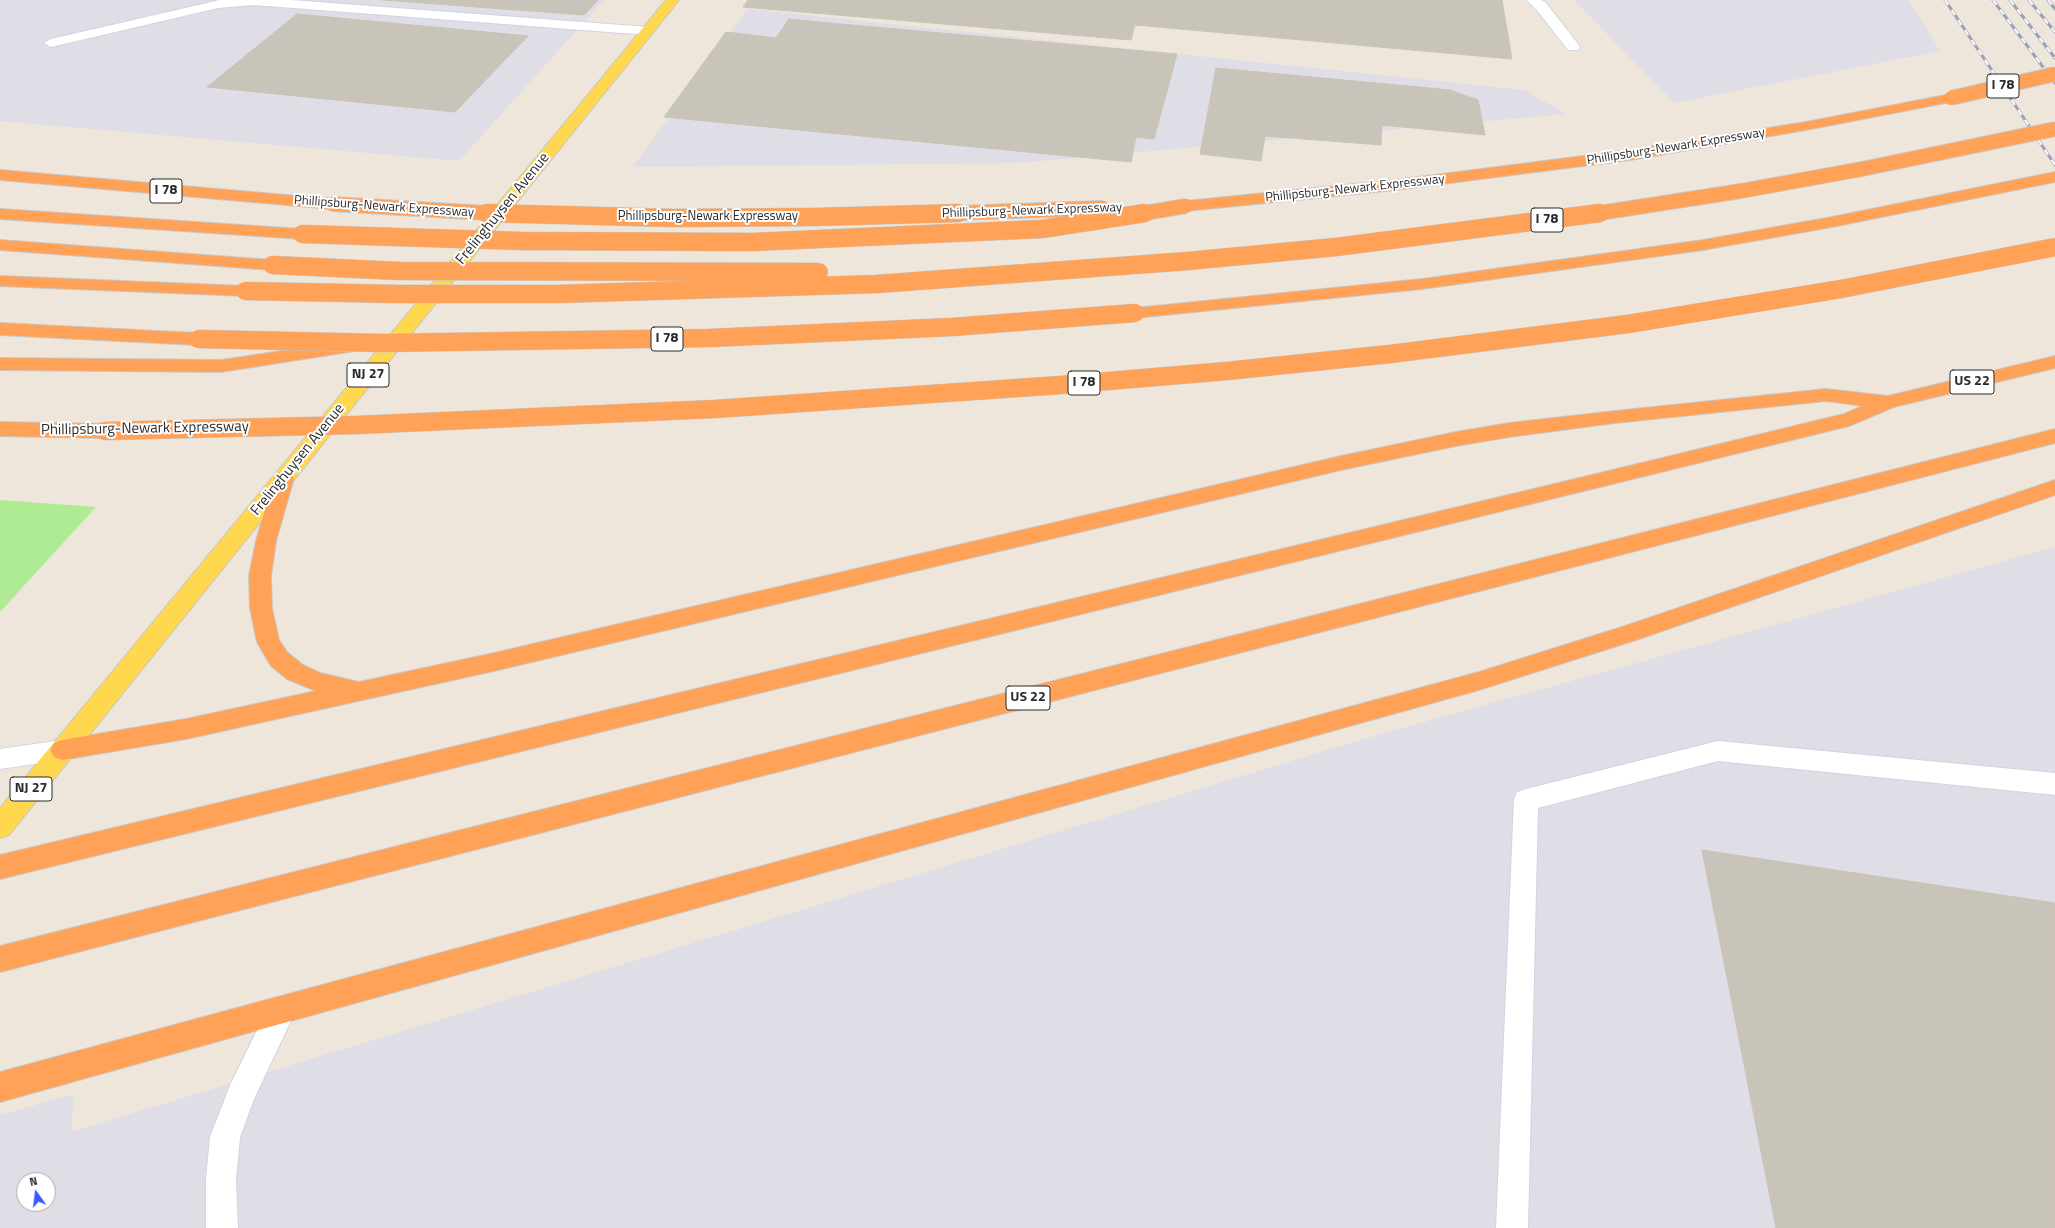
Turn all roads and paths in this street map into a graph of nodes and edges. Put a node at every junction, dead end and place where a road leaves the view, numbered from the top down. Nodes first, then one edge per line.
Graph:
1 (673, 0) edge
2 (1532, 0) edge
3 (648, 31) junction
4 (52, 43) dead end
5 (1573, 47) dead end
6 (2055, 74) edge
7 (2055, 129) edge
8 (0, 175) edge
9 (2055, 177) edge
10 (1186, 206) junction
11 (0, 214) edge
12 (0, 245) edge
13 (2055, 247) edge
14 (1033, 273) junction
15 (0, 281) edge
16 (0, 329) edge
17 (382, 343) junction
18 (2055, 362) edge
19 (0, 364) edge
20 (1890, 402) junction
21 (0, 429) edge
22 (2055, 436) edge
23 (284, 478) junction
24 (2055, 487) edge
25 (371, 689) junction
26 (62, 750) junction
27 (0, 759) edge
28 (2055, 784) edge
29 (0, 828) edge
30 (0, 867) edge
31 (0, 959) edge
32 (282, 1010) junction
33 (0, 1087) edge
34 (222, 1228) edge
35 (1512, 1228) edge

1 - 3 main road, Frelinghuysen Avenue / NJ 27
2 - 5 street
3 - 4 street
3 - 23 main road, Frelinghuysen Avenue / NJ 27
6 - 10 highway, Phillipsburg-Newark Expressway / I 78, bridge
7 - 14 highway, I 78, bridge
8 - 10 highway, Phillipsburg-Newark Expressway / I 78, bridge
9 - 17 highway, I 78, bridge
10 - 11 highway, bridge
12 - 14 highway, bridge
13 - 21 highway, Phillipsburg-Newark Expressway / I 78, bridge
14 - 15 highway, I 78, bridge
16 - 17 highway, I 78, bridge
17 - 19 highway, bridge
18 - 20 highway, US 22
20 - 25 highway
20 - 30 highway, US 22
22 - 31 highway, US 22
23 - 25 highway
23 - 26 main road, Frelinghuysen Avenue / NJ 27
24 - 32 highway
25 - 26 highway
26 - 27 street
26 - 29 main road, Frelinghuysen Avenue / NJ 27
28 - 35 street
32 - 33 highway
32 - 34 street

